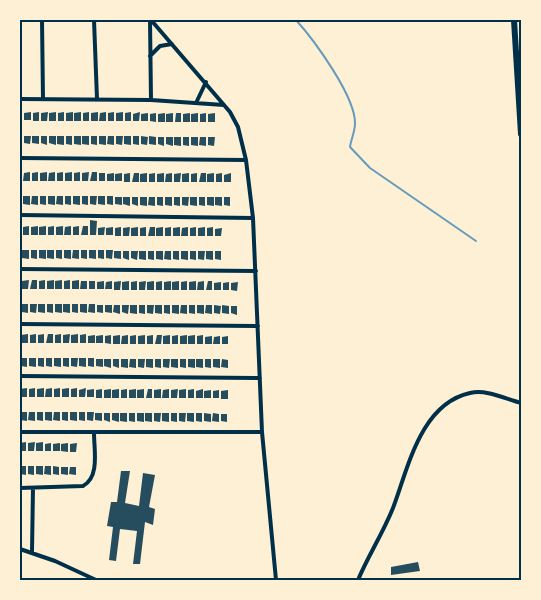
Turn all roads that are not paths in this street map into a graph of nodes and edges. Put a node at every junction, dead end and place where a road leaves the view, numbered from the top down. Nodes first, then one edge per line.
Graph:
1 (42, 20) edge
2 (94, 20) edge
3 (150, 20) edge
4 (514, 20) edge
5 (172, 44) junction
6 (150, 56) junction
7 (206, 82) junction
8 (20, 99) edge
9 (43, 99) junction
10 (98, 99) junction
11 (151, 100) junction
12 (196, 103) junction
13 (224, 105) junction
14 (521, 134) edge
15 (20, 158) edge
16 (246, 160) junction
17 (20, 215) edge
18 (253, 218) junction
19 (20, 269) edge
20 (256, 271) junction
21 (20, 324) edge
22 (258, 326) junction
23 (20, 376) edge
24 (260, 378) junction
25 (521, 403) edge
26 (20, 432) edge
27 (262, 432) junction
28 (94, 433) junction
29 (20, 488) edge
30 (33, 488) junction
31 (20, 549) edge
32 (32, 552) junction
33 (96, 580) edge
34 (276, 580) edge
35 (358, 580) edge

1 - 9 street
2 - 10 street
3 - 5 street
3 - 6 street
4 - 14 highway
5 - 6 street
5 - 7 street
6 - 11 street
7 - 12 street
7 - 13 street
8 - 9 street
9 - 10 street
10 - 11 street
11 - 12 street
12 - 13 street
13 - 16 street
15 - 16 street
16 - 18 street
17 - 18 street
18 - 20 street
19 - 20 street
20 - 22 street
21 - 22 street
22 - 24 street
23 - 24 street
24 - 27 street
25 - 35 street
26 - 28 street
27 - 28 street
27 - 34 street
28 - 30 street
29 - 30 street
30 - 32 street
31 - 32 street
32 - 33 street

